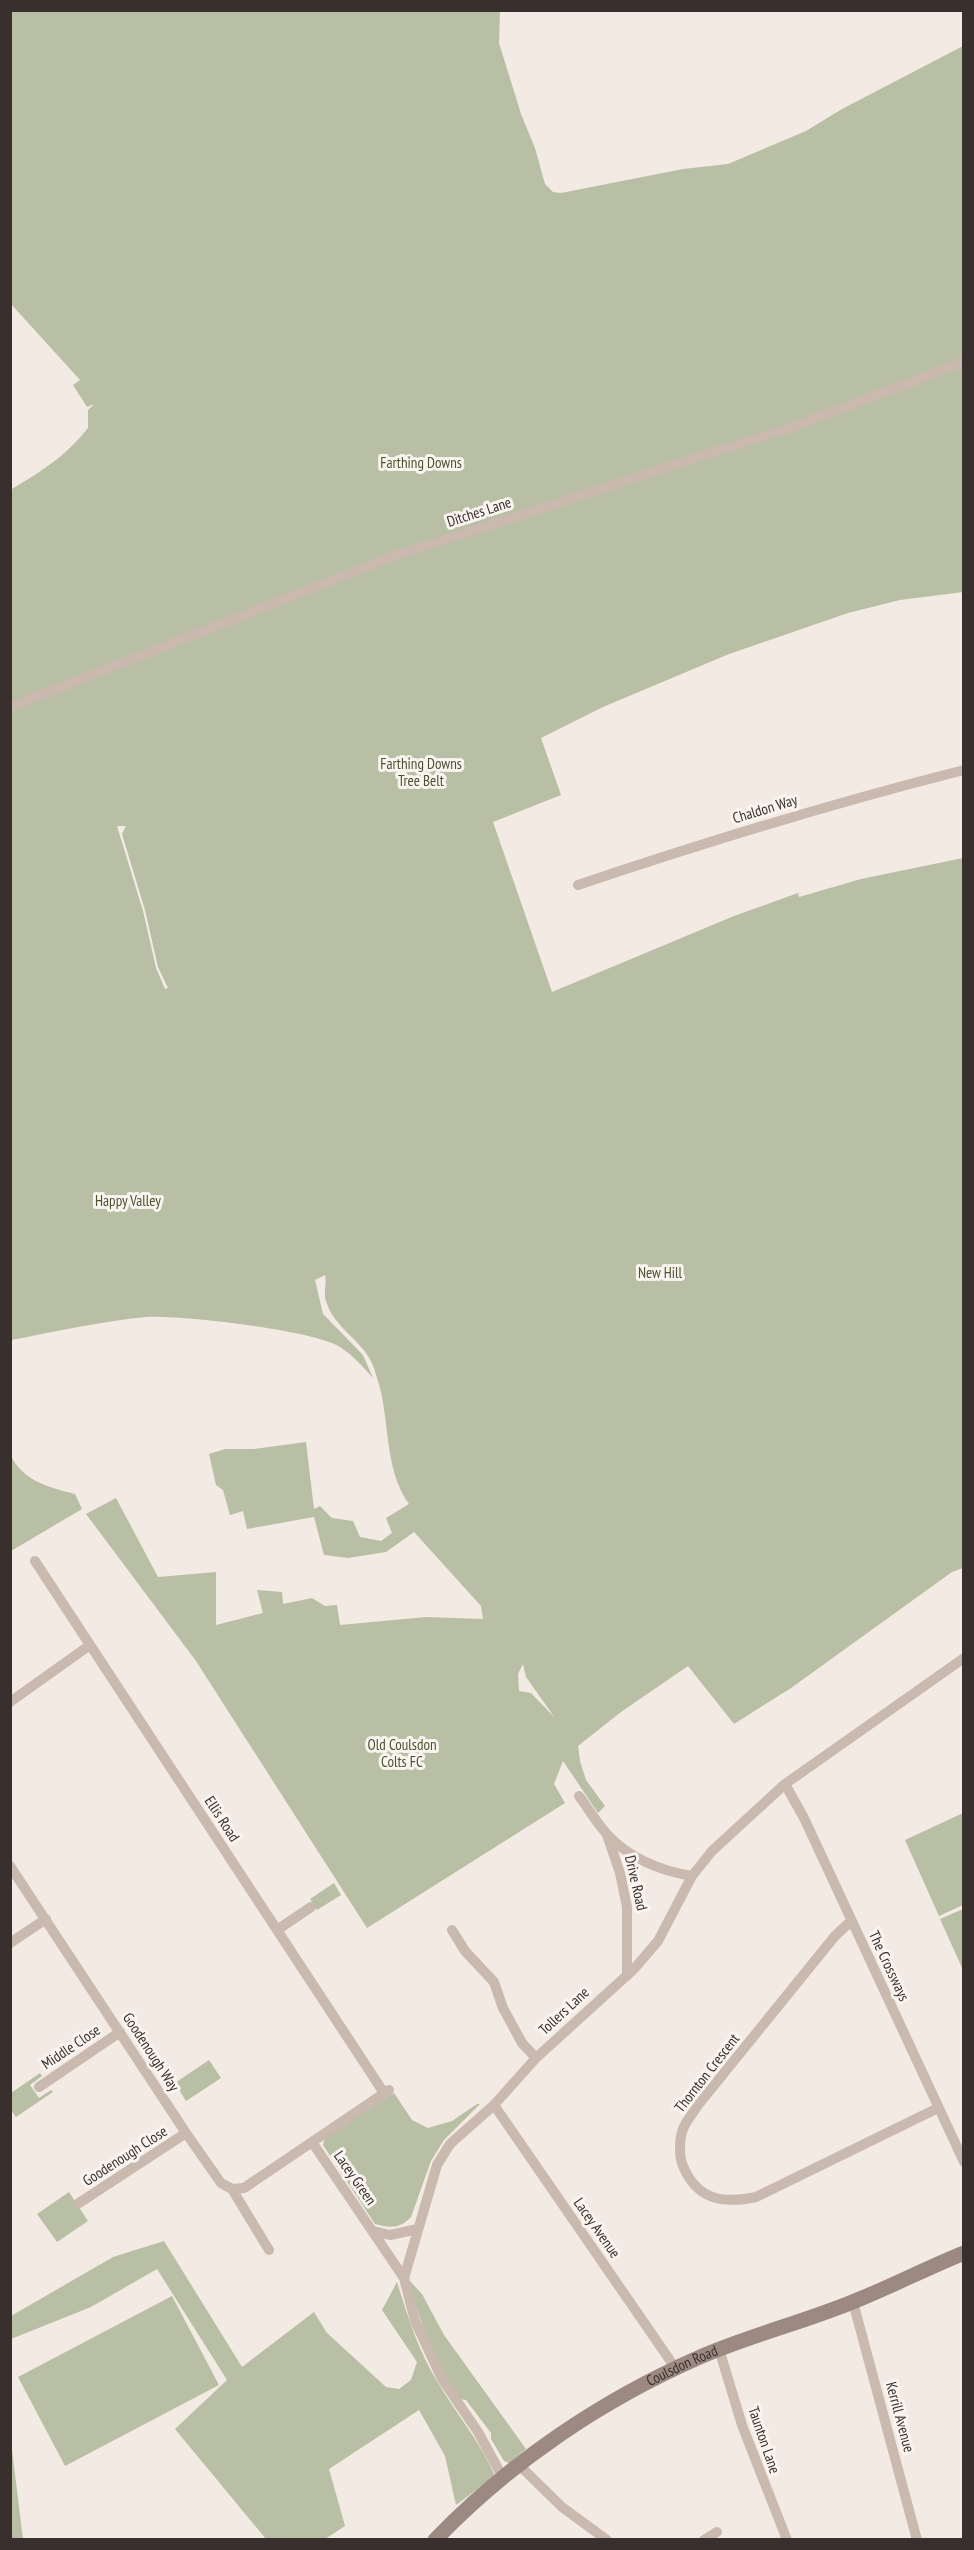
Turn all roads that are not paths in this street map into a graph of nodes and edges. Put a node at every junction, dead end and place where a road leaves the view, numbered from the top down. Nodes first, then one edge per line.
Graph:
1 (963, 362) edge
2 (10, 707) edge
3 (963, 770) edge
4 (578, 885) dead end
5 (35, 1561) dead end
6 (90, 1645) junction
7 (963, 1658) edge
8 (10, 1701) edge
9 (785, 1784) junction
10 (579, 1796) dead end
11 (607, 1834) junction
12 (10, 1866) edge
13 (692, 1876) junction
14 (311, 1907) dead end
15 (46, 1919) junction
16 (852, 1922) junction
17 (277, 1930) junction
18 (452, 1930) dead end
19 (10, 1943) edge
20 (627, 1976) junction
21 (120, 2032) junction
22 (536, 2058) junction
23 (39, 2087) dead end
24 (494, 2105) junction
25 (938, 2108) junction
26 (186, 2133) junction
27 (312, 2142) junction
28 (963, 2162) edge
29 (232, 2189) junction
30 (80, 2203) dead end
31 (418, 2229) junction
32 (373, 2231) junction
33 (269, 2250) dead end
34 (963, 2253) edge
35 (404, 2278) junction
36 (853, 2302) junction
37 (719, 2349) junction
38 (676, 2369) junction
39 (518, 2464) junction
40 (502, 2476) junction
41 (717, 2532) dead end
42 (605, 2539) edge
43 (435, 2540) edge
44 (704, 2540) edge
45 (787, 2540) edge
46 (917, 2540) edge

1 - 2 street, Ditches Lane
3 - 4 street, Chaldon Way
5 - 6 street, Ellis Road
6 - 8 street
6 - 17 street, Ellis Road
7 - 9 street, Tollers Lane
9 - 13 street, Tollers Lane
9 - 16 street, The Crossways
10 - 11 street, Drive Road
11 - 13 street, Drive Road
11 - 20 street, Drive Road
12 - 15 street, Goodenough Way
13 - 20 street, Tollers Lane
14 - 17 street
15 - 19 street
15 - 21 street, Goodenough Way
16 - 25 street, The Crossways
16 - 25 street, Thornton Crescent
17 - 27 street, Ellis Road
18 - 22 street
20 - 22 street, Tollers Lane
21 - 23 street, Middle Close
21 - 26 street, Goodenough Way
22 - 24 street, Tollers Lane
24 - 31 street, Tollers Lane
24 - 38 street, Lacey Avenue
25 - 28 street, The Crossways
26 - 29 street, Goodenough Way
26 - 30 street, Goodenough Close
27 - 29 street
27 - 32 street, Lacey Green
29 - 33 street, Goodenough Way
31 - 32 street
31 - 35 street, Tollers Lane
32 - 35 street, Lacey Green
34 - 36 main road, Coulsdon Road
35 - 40 street
36 - 37 main road, Coulsdon Road
36 - 46 street, Kerrill Avenue
37 - 38 main road, Coulsdon Road
37 - 45 street, Taunton Lane
38 - 39 main road, Coulsdon Road
39 - 40 main road, Coulsdon Road
39 - 42 street
40 - 43 main road, Coulsdon Road
41 - 44 street

